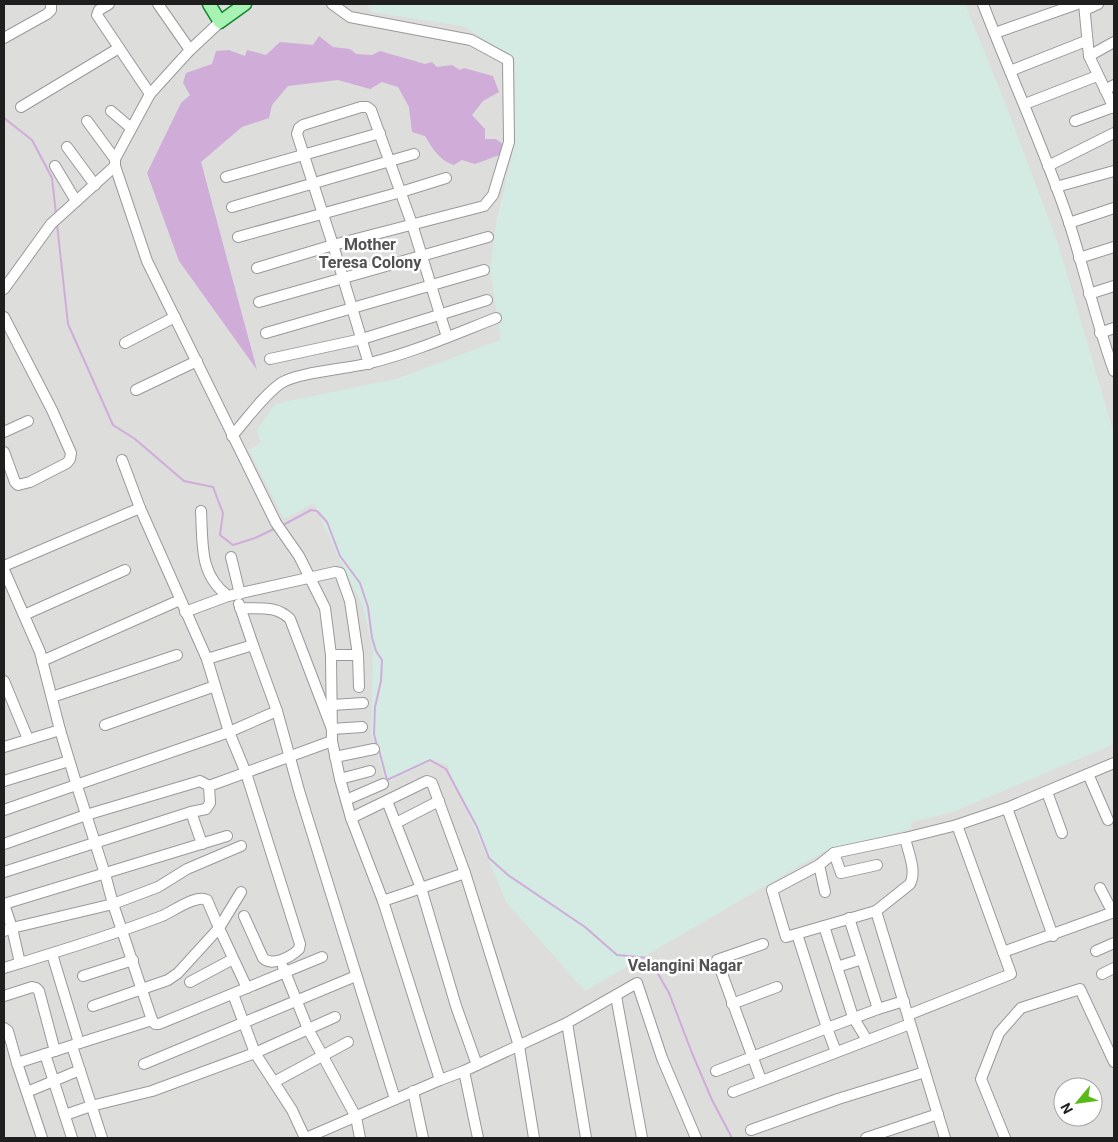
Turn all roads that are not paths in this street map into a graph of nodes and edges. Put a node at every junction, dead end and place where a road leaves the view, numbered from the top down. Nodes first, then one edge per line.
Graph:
1 (51, 4) edge
2 (158, 4) edge
3 (208, 4) edge
4 (245, 4) edge
5 (332, 4) edge
6 (984, 4) edge
7 (1098, 4) edge
8 (104, 5) edge
9 (1082, 6) edge
10 (220, 22) junction
11 (995, 33) junction
12 (4, 38) edge
13 (1086, 41) junction
14 (1114, 42) edge
15 (119, 48) junction
16 (190, 50) junction
17 (1089, 56) junction
18 (1010, 71) junction
19 (1097, 76) junction
20 (1114, 85) edge
21 (1104, 90) junction
22 (150, 94) junction
23 (1025, 104) junction
24 (21, 106) dead end
25 (1114, 107) edge
26 (111, 111) dead end
27 (88, 120) dead end
28 (1075, 120) dead end
29 (131, 128) junction
30 (1114, 133) edge
31 (380, 134) junction
32 (67, 147) dead end
33 (304, 154) junction
34 (414, 154) dead end
35 (390, 161) junction
36 (115, 163) junction
37 (54, 166) dead end
38 (1048, 166) junction
39 (1114, 171) edge
40 (226, 177) dead end
41 (446, 178) dead end
42 (314, 184) junction
43 (95, 185) junction
44 (1056, 187) junction
45 (401, 192) junction
46 (76, 201) junction
47 (232, 207) dead end
48 (1114, 208) edge
49 (323, 214) junction
50 (1069, 223) junction
51 (412, 224) junction
52 (238, 237) dead end
53 (488, 237) dead end
54 (333, 245) junction
55 (1114, 247) edge
56 (422, 256) junction
57 (1079, 258) junction
58 (257, 268) dead end
59 (484, 270) dead end
60 (344, 279) junction
61 (431, 286) junction
62 (1114, 286) edge
63 (4, 288) edge
64 (1089, 294) junction
65 (487, 300) dead end
66 (260, 302) dead end
67 (352, 309) junction
68 (440, 314) junction
69 (4, 317) edge
70 (174, 317) junction
71 (496, 318) dead end
72 (1114, 328) edge
73 (266, 333) dead end
74 (1100, 333) junction
75 (447, 337) junction
76 (362, 339) junction
77 (125, 343) dead end
78 (270, 359) dead end
79 (196, 361) junction
80 (369, 364) junction
81 (1114, 371) edge
82 (136, 390) dead end
83 (28, 421) dead end
84 (5, 429) edge
85 (232, 436) junction
86 (4, 452) edge
87 (122, 460) dead end
88 (140, 508) junction
89 (201, 511) dead end
90 (231, 556) dead end
91 (4, 568) edge
92 (125, 570) dead end
93 (310, 578) junction
94 (234, 595) junction
95 (180, 600) junction
96 (240, 608) junction
97 (185, 612) junction
98 (24, 615) junction
99 (253, 645) junction
100 (177, 655) dead end
101 (331, 655) junction
102 (358, 655) junction
103 (207, 659) junction
104 (42, 661) junction
105 (4, 681) edge
106 (215, 686) junction
107 (360, 687) dead end
108 (52, 697) junction
109 (363, 703) dead end
110 (332, 705) junction
111 (277, 711) junction
112 (105, 725) dead end
113 (362, 727) dead end
114 (332, 729) junction
115 (60, 730) junction
116 (229, 732) junction
117 (28, 739) junction
118 (332, 741) junction
119 (4, 747) edge
120 (374, 749) dead end
121 (335, 756) junction
122 (290, 757) junction
123 (69, 761) junction
124 (1114, 763) edge
125 (370, 771) dead end
126 (246, 773) junction
127 (1088, 774) junction
128 (340, 779) junction
129 (4, 781) edge
130 (383, 784) dead end
131 (77, 786) junction
132 (209, 786) junction
133 (1047, 792) junction
134 (346, 800) junction
135 (387, 801) junction
136 (439, 801) junction
137 (1006, 808) junction
138 (4, 810) edge
139 (191, 812) junction
140 (86, 815) junction
141 (351, 818) junction
142 (1108, 820) dead end
143 (396, 823) junction
144 (957, 825) junction
145 (1062, 833) dead end
146 (227, 836) dead end
147 (905, 838) junction
148 (4, 844) edge
149 (95, 844) junction
150 (202, 844) junction
151 (241, 846) dead end
152 (834, 853) junction
153 (819, 865) junction
154 (876, 865) dead end
155 (4, 872) edge
156 (465, 873) junction
157 (105, 874) junction
158 (421, 888) junction
159 (1100, 888) dead end
160 (241, 892) dead end
161 (826, 892) dead end
162 (383, 901) junction
163 (4, 904) edge
164 (113, 904) junction
165 (876, 911) junction
166 (1114, 912) edge
167 (244, 916) dead end
168 (849, 918) junction
169 (824, 926) junction
170 (219, 928) junction
171 (8, 930) edge
172 (122, 932) junction
173 (798, 934) junction
174 (1053, 936) junction
175 (1114, 943) edge
176 (763, 944) dead end
177 (1096, 951) dead end
178 (1003, 952) junction
179 (52, 954) junction
180 (322, 958) dead end
181 (233, 959) junction
182 (862, 959) junction
183 (133, 960) junction
184 (280, 960) junction
185 (20, 964) junction
186 (837, 967) junction
187 (4, 968) edge
188 (1114, 968) edge
189 (284, 973) junction
190 (1102, 974) dead end
191 (84, 976) dead end
192 (356, 976) junction
193 (190, 982) dead end
194 (777, 987) dead end
195 (247, 988) junction
196 (142, 989) junction
197 (233, 994) junction
198 (4, 996) edge
199 (616, 996) junction
200 (296, 1001) junction
201 (904, 1002) junction
202 (732, 1004) junction
203 (93, 1006) dead end
204 (878, 1009) junction
205 (335, 1017) dead end
206 (853, 1017) junction
207 (909, 1019) junction
208 (152, 1020) junction
209 (245, 1022) junction
210 (567, 1023) junction
211 (4, 1028) edge
212 (827, 1028) junction
213 (308, 1029) junction
214 (867, 1040) junction
215 (348, 1042) dead end
216 (75, 1044) junction
217 (519, 1046) junction
218 (836, 1052) junction
219 (50, 1053) junction
220 (255, 1053) junction
221 (322, 1056) junction
222 (752, 1056) junction
223 (1114, 1062) edge
224 (17, 1063) junction
225 (144, 1064) dead end
226 (477, 1065) junction
227 (80, 1070) junction
228 (464, 1071) junction
229 (716, 1071) dead end
230 (925, 1072) junction
231 (440, 1080) junction
232 (761, 1080) junction
233 (54, 1081) junction
234 (274, 1082) junction
235 (413, 1091) junction
236 (27, 1092) junction
237 (733, 1092) dead end
238 (395, 1099) junction
239 (91, 1106) junction
240 (938, 1114) junction
241 (65, 1116) junction
242 (356, 1117) junction
243 (751, 1130) dead end
244 (42, 1138) edge
245 (72, 1138) edge
246 (102, 1138) edge
247 (305, 1138) edge
248 (360, 1138) edge
249 (423, 1138) edge
250 (478, 1138) edge
251 (534, 1138) edge
252 (586, 1138) edge
253 (642, 1138) edge
254 (696, 1138) edge
255 (866, 1138) edge
256 (945, 1138) edge
257 (1004, 1138) edge

1 - 12 street
2 - 16 street
3 - 10 main road
4 - 10 main road
5 - 51 street
6 - 11 street
7 - 9 street
8 - 15 street
9 - 11 street
9 - 13 street
10 - 16 street
11 - 18 street
13 - 17 street
13 - 18 street
14 - 17 street
15 - 22 street
15 - 24 street
16 - 22 street
17 - 19 street
18 - 23 street
19 - 21 street
19 - 23 street
20 - 21 street
21 - 25 street
22 - 29 street
23 - 38 street
25 - 28 street
26 - 29 street
27 - 36 street
29 - 36 street
30 - 38 street
31 - 33 street
31 - 33 street
31 - 35 street
32 - 43 street
33 - 40 street
33 - 42 street
34 - 35 street
35 - 42 street
35 - 45 street
36 - 43 street
36 - 70 street
37 - 46 street
38 - 44 street
39 - 44 street
41 - 45 street
42 - 47 street
42 - 49 street
43 - 46 street
44 - 50 street
45 - 49 street
45 - 51 street
46 - 63 street
48 - 50 street
49 - 52 street
49 - 54 street
50 - 57 street
51 - 54 street
51 - 56 street
53 - 56 street
54 - 58 street
54 - 60 street
55 - 57 street
56 - 60 street
56 - 61 street
57 - 64 street
59 - 61 street
60 - 66 street
60 - 67 street
61 - 67 street
61 - 68 street
62 - 64 street
64 - 74 street
65 - 68 street
67 - 73 street
67 - 76 street
68 - 75 street
68 - 76 street
69 - 86 street
70 - 77 street
70 - 79 street
71 - 75 street
72 - 74 street
74 - 81 street
75 - 80 street
76 - 78 street
76 - 80 street
79 - 82 street
79 - 85 street
80 - 85 street
83 - 84 street
85 - 93 street
87 - 88 street
88 - 91 street
88 - 95 street
89 - 94 street
90 - 94 street
91 - 98 street
92 - 98 street
93 - 94 street
93 - 101 street
93 - 102 street
94 - 96 street
94 - 97 street
95 - 97 street
95 - 104 street
96 - 99 street
96 - 114 street
97 - 103 street
98 - 104 street
99 - 103 street
99 - 111 street
100 - 108 street
101 - 102 street
101 - 110 street
102 - 107 street
103 - 106 street
104 - 108 street
105 - 117 street
106 - 112 street
106 - 116 street
108 - 115 street
109 - 110 street
110 - 114 street
111 - 116 street
111 - 122 street
113 - 114 street
114 - 118 street
115 - 117 street
115 - 123 street
116 - 126 street
116 - 131 street
117 - 119 street
118 - 121 street
118 - 122 street
120 - 121 street
121 - 128 street
122 - 126 street
122 - 192 street
123 - 129 street
123 - 131 street
124 - 127 street
125 - 128 street
126 - 132 street
126 - 184 street
127 - 133 street
127 - 142 street
128 - 134 street
130 - 134 street
131 - 138 street
131 - 140 street
132 - 139 street
132 - 140 street
133 - 137 street
133 - 145 street
134 - 141 street
135 - 136 street
135 - 141 street
135 - 143 street
136 - 143 street
136 - 156 street
137 - 144 street
137 - 174 street
139 - 149 street
139 - 150 street
140 - 148 street
140 - 149 street
141 - 162 street
143 - 158 street
144 - 147 street
144 - 178 street
146 - 150 street
147 - 152 street
147 - 165 street
149 - 155 street
149 - 157 street
150 - 157 street
151 - 164 street
152 - 153 street
152 - 154 street
153 - 161 street
153 - 173 street
156 - 158 street
156 - 217 street
157 - 163 street
157 - 164 street
158 - 162 street
158 - 226 street
159 - 166 street
160 - 170 street
162 - 231 street
163 - 171 street
164 - 171 street
164 - 172 street
165 - 168 street
165 - 201 street
166 - 174 street
167 - 184 street
168 - 169 street
168 - 182 street
169 - 173 street
169 - 186 street
170 - 172 street
170 - 181 street
170 - 196 street
171 - 185 street
172 - 179 street
172 - 183 street
173 - 212 street
174 - 178 street
175 - 177 street
176 - 202 street
178 - 207 street
179 - 185 street
179 - 216 street
180 - 189 street
181 - 193 street
181 - 195 street
182 - 186 street
182 - 204 street
183 - 191 street
183 - 196 street
184 - 189 street
185 - 187 street
186 - 206 street
188 - 190 street
189 - 195 street
189 - 200 street
192 - 200 street
192 - 238 street
194 - 202 street
195 - 197 street
196 - 203 street
196 - 208 street
197 - 208 street
197 - 209 street
198 - 219 street
199 - 210 street
199 - 253 street
199 - 254 street
200 - 209 street
200 - 213 street
201 - 204 street
201 - 207 street
202 - 222 street
204 - 206 street
205 - 213 street
206 - 212 street
206 - 214 street
207 - 214 street
207 - 230 street
208 - 216 street
209 - 220 street
209 - 225 street
210 - 217 street
210 - 252 street
211 - 224 street
212 - 218 street
212 - 222 street
213 - 220 street
213 - 221 street
214 - 218 street
215 - 221 street
216 - 219 street
216 - 227 street
217 - 226 street
217 - 251 street
218 - 232 street
219 - 224 street
219 - 233 street
220 - 234 street
220 - 239 street
221 - 234 street
221 - 242 street
222 - 229 street
222 - 232 street
223 - 257 street
224 - 236 street
226 - 228 street
227 - 233 street
227 - 239 street
228 - 231 street
228 - 250 street
230 - 240 street
230 - 243 street
231 - 235 street
232 - 237 street
233 - 236 street
233 - 241 street
234 - 247 street
235 - 238 street
235 - 249 street
236 - 244 street
238 - 242 street
239 - 241 street
239 - 246 street
240 - 255 street
240 - 256 street
241 - 245 street
242 - 247 street
242 - 248 street

